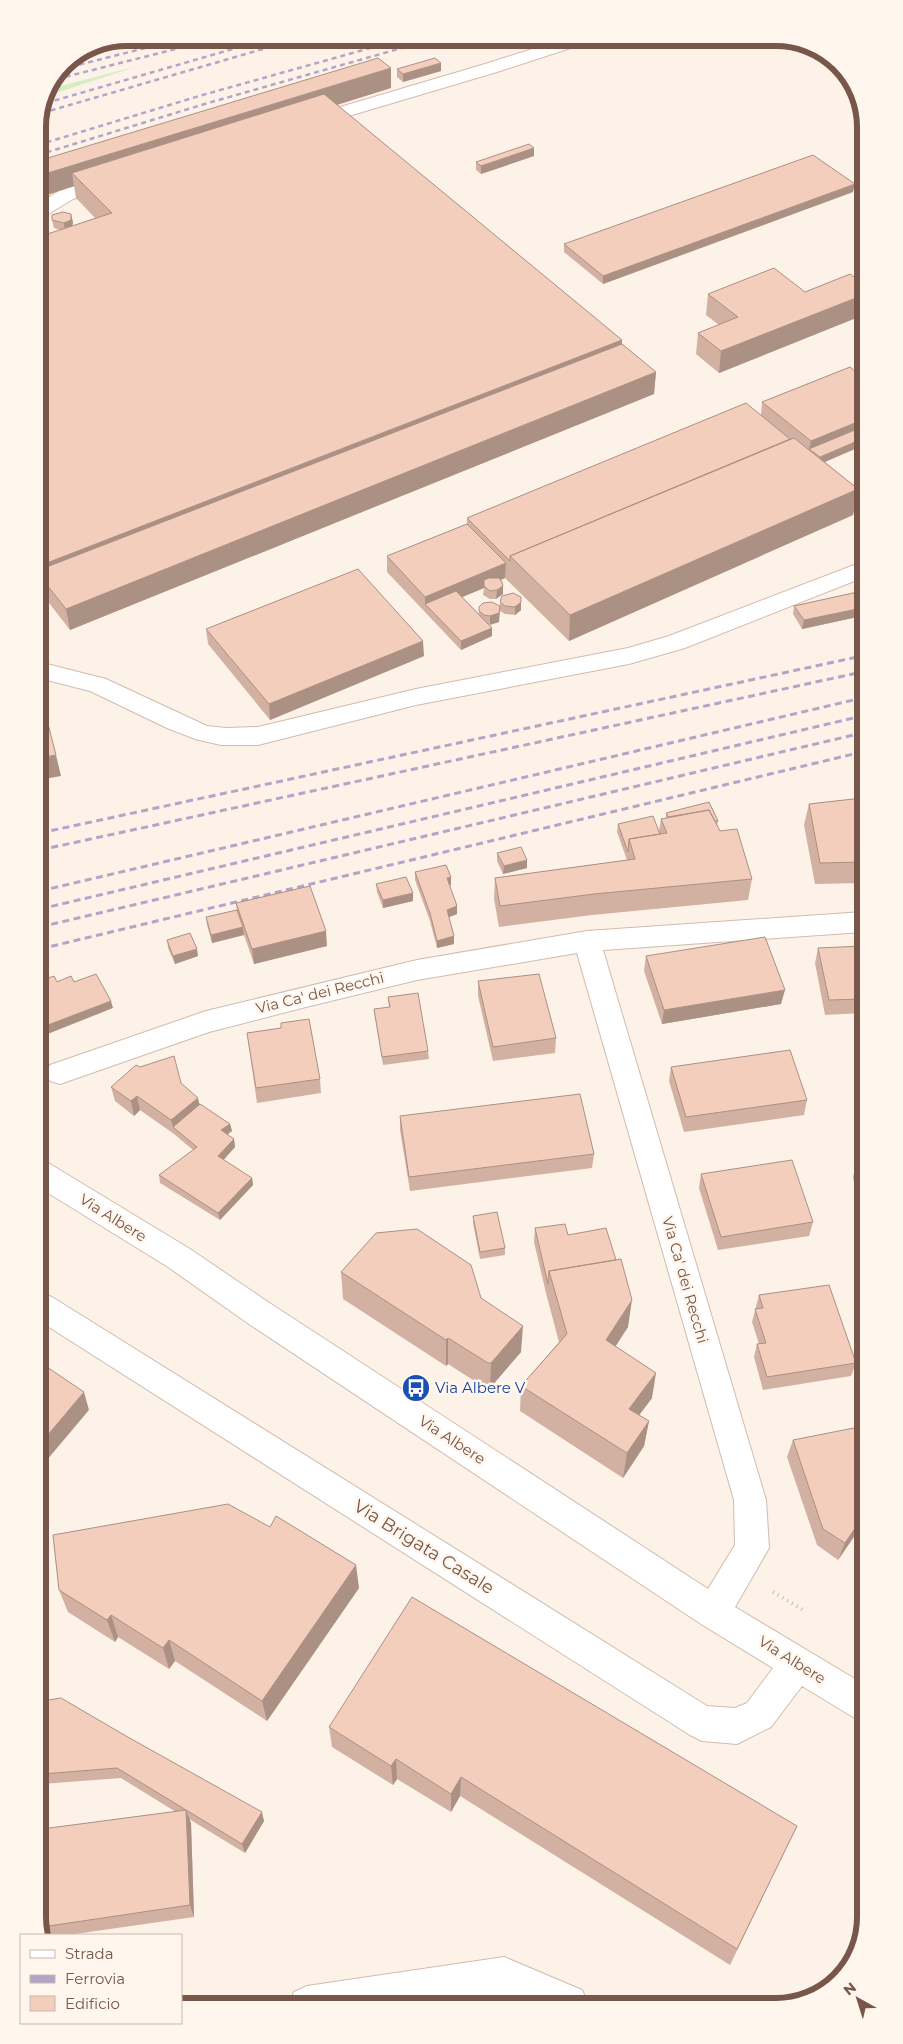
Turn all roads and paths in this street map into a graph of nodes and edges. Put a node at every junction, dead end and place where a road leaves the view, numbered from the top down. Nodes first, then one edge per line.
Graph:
1 (558, 46) edge
2 (293, 127) edge
3 (122, 178) edge
4 (46, 207) edge
5 (857, 571) edge
6 (857, 577) edge
7 (834, 582) junction
8 (46, 672) edge
9 (857, 922) edge
10 (587, 941) junction
11 (60, 1073) dead end
12 (46, 1177) edge
13 (46, 1309) edge
14 (713, 1612) junction
15 (797, 1664) junction
16 (857, 1700) edge
17 (355, 1998) edge
18 (557, 1998) edge

1 - 2 street
3 - 4 street
5 - 7 street
6 - 7 street
7 - 8 street
9 - 10 street, Via Ca' dei Recchi
10 - 11 street, Via Ca' dei Recchi
10 - 14 street, Via Ca' dei Recchi
12 - 14 street, Via Albere
13 - 15 street, Via Brigata Casale
14 - 15 street, Via Albere
15 - 16 street, Via Albere
17 - 18 street

